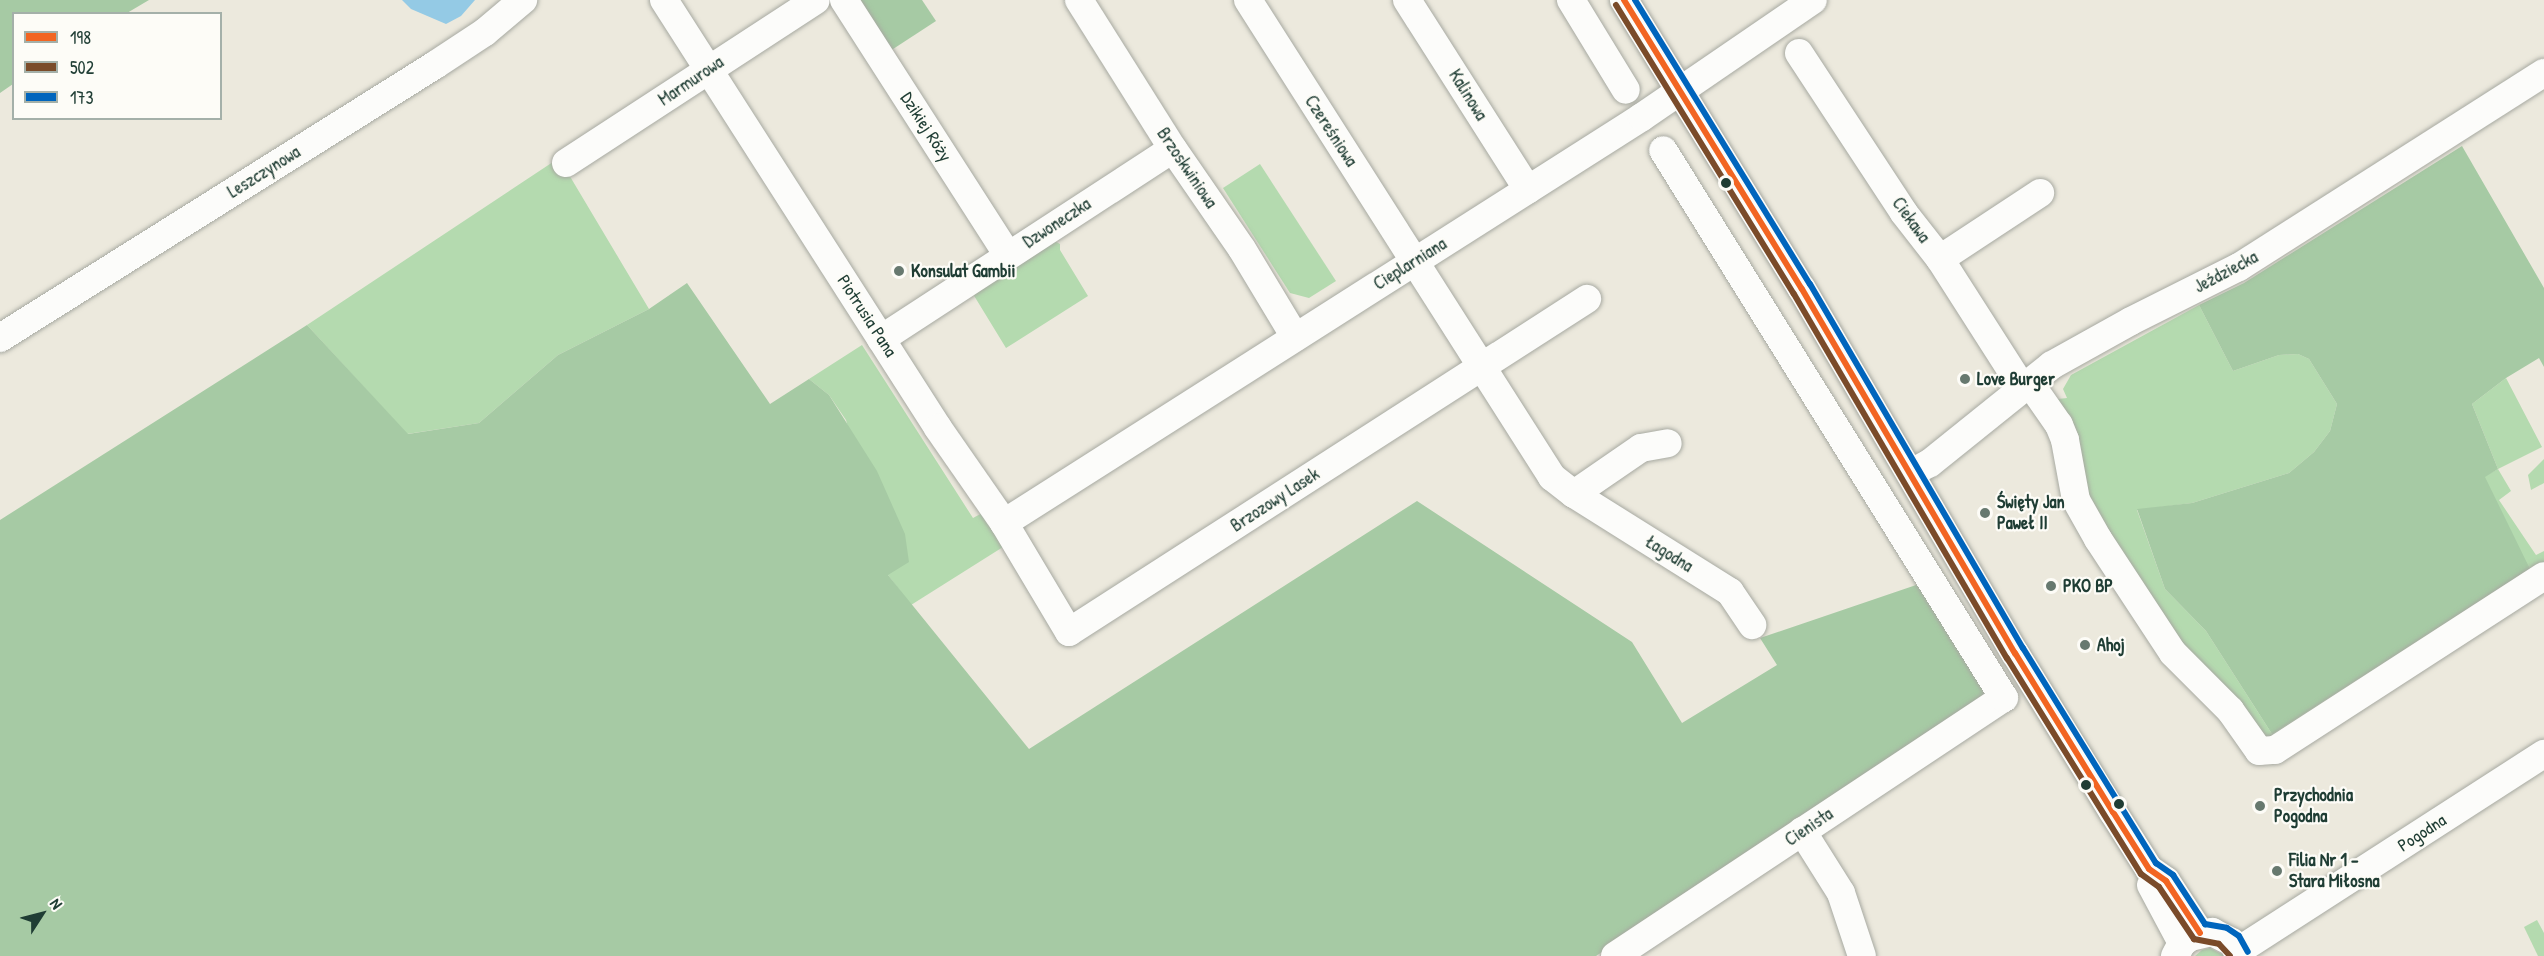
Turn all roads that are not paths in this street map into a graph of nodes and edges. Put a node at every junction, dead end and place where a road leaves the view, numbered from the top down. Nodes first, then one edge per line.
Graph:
1 (523, 0) edge
2 (664, 0) edge
3 (816, 0) edge
4 (844, 0) edge
5 (1079, 0) edge
6 (1248, 0) edge
7 (1407, 0) edge
8 (1571, 0) edge
9 (1624, 0) edge
10 (1813, 0) edge
11 (1799, 53) dead end
12 (709, 70) junction
13 (2544, 73) edge
14 (1626, 90) dead end
15 (1680, 91) junction
16 (1173, 149) junction
17 (1663, 150) dead end
18 (566, 163) dead end
19 (1528, 190) junction
20 (2040, 193) dead end
21 (1008, 255) junction
22 (1940, 259) junction
23 (1415, 262) junction
24 (1802, 289) junction
25 (1587, 299) dead end
26 (1763, 312) junction
27 (1295, 337) junction
28 (0, 338) edge
29 (881, 339) junction
30 (1481, 369) junction
31 (2025, 384) junction
32 (1668, 443) dead end
33 (1911, 473) junction
34 (1574, 494) junction
35 (1004, 523) junction
36 (2544, 576) edge
37 (1752, 625) dead end
38 (1069, 632) joint
39 (2544, 754) edge
40 (1802, 831) junction
41 (2186, 944) edge
42 (2240, 953) edge
43 (1615, 956) edge
44 (1862, 956) edge

1 - 28 street, Leszczynowa
2 - 12 street, Piotrusia Pana
3 - 12 street, Marmurowa
4 - 21 street, Dzikiej Róży
5 - 16 street, Brzoskwiniowa
6 - 23 street, Czereśniowa
7 - 19 street, Kalinowa
8 - 14 street
9 - 15 street
10 - 15 street, Cieplarniana
11 - 22 street, Ciekawa
12 - 18 street, Marmurowa
12 - 29 street, Piotrusia Pana
13 - 31 street, Jeździecka
15 - 19 street, Cieplarniana
15 - 24 street
16 - 21 street, Dzwoneczka
16 - 27 street, Brzoskwiniowa
17 - 26 street
19 - 23 street, Cieplarniana
20 - 22 street
21 - 29 street, Dzwoneczka
22 - 31 street, Ciekawa
23 - 27 street, Cieplarniana
23 - 30 street, Łagodna
24 - 26 street
24 - 33 street
25 - 30 street
26 - 40 street, Cienista
27 - 35 street, Cieplarniana
29 - 35 street, Piotrusia Pana
30 - 34 street, Łagodna
30 - 38 street, Brzozowy Lasek
31 - 33 street, Jeździecka
31 - 36 street, Ciekawa
32 - 34 street
33 - 41 street
34 - 37 street, Łagodna
35 - 38 street, Piotrusia Pana
39 - 42 street, Pogodna
40 - 43 street, Cienista
40 - 44 street
41 - 42 street

